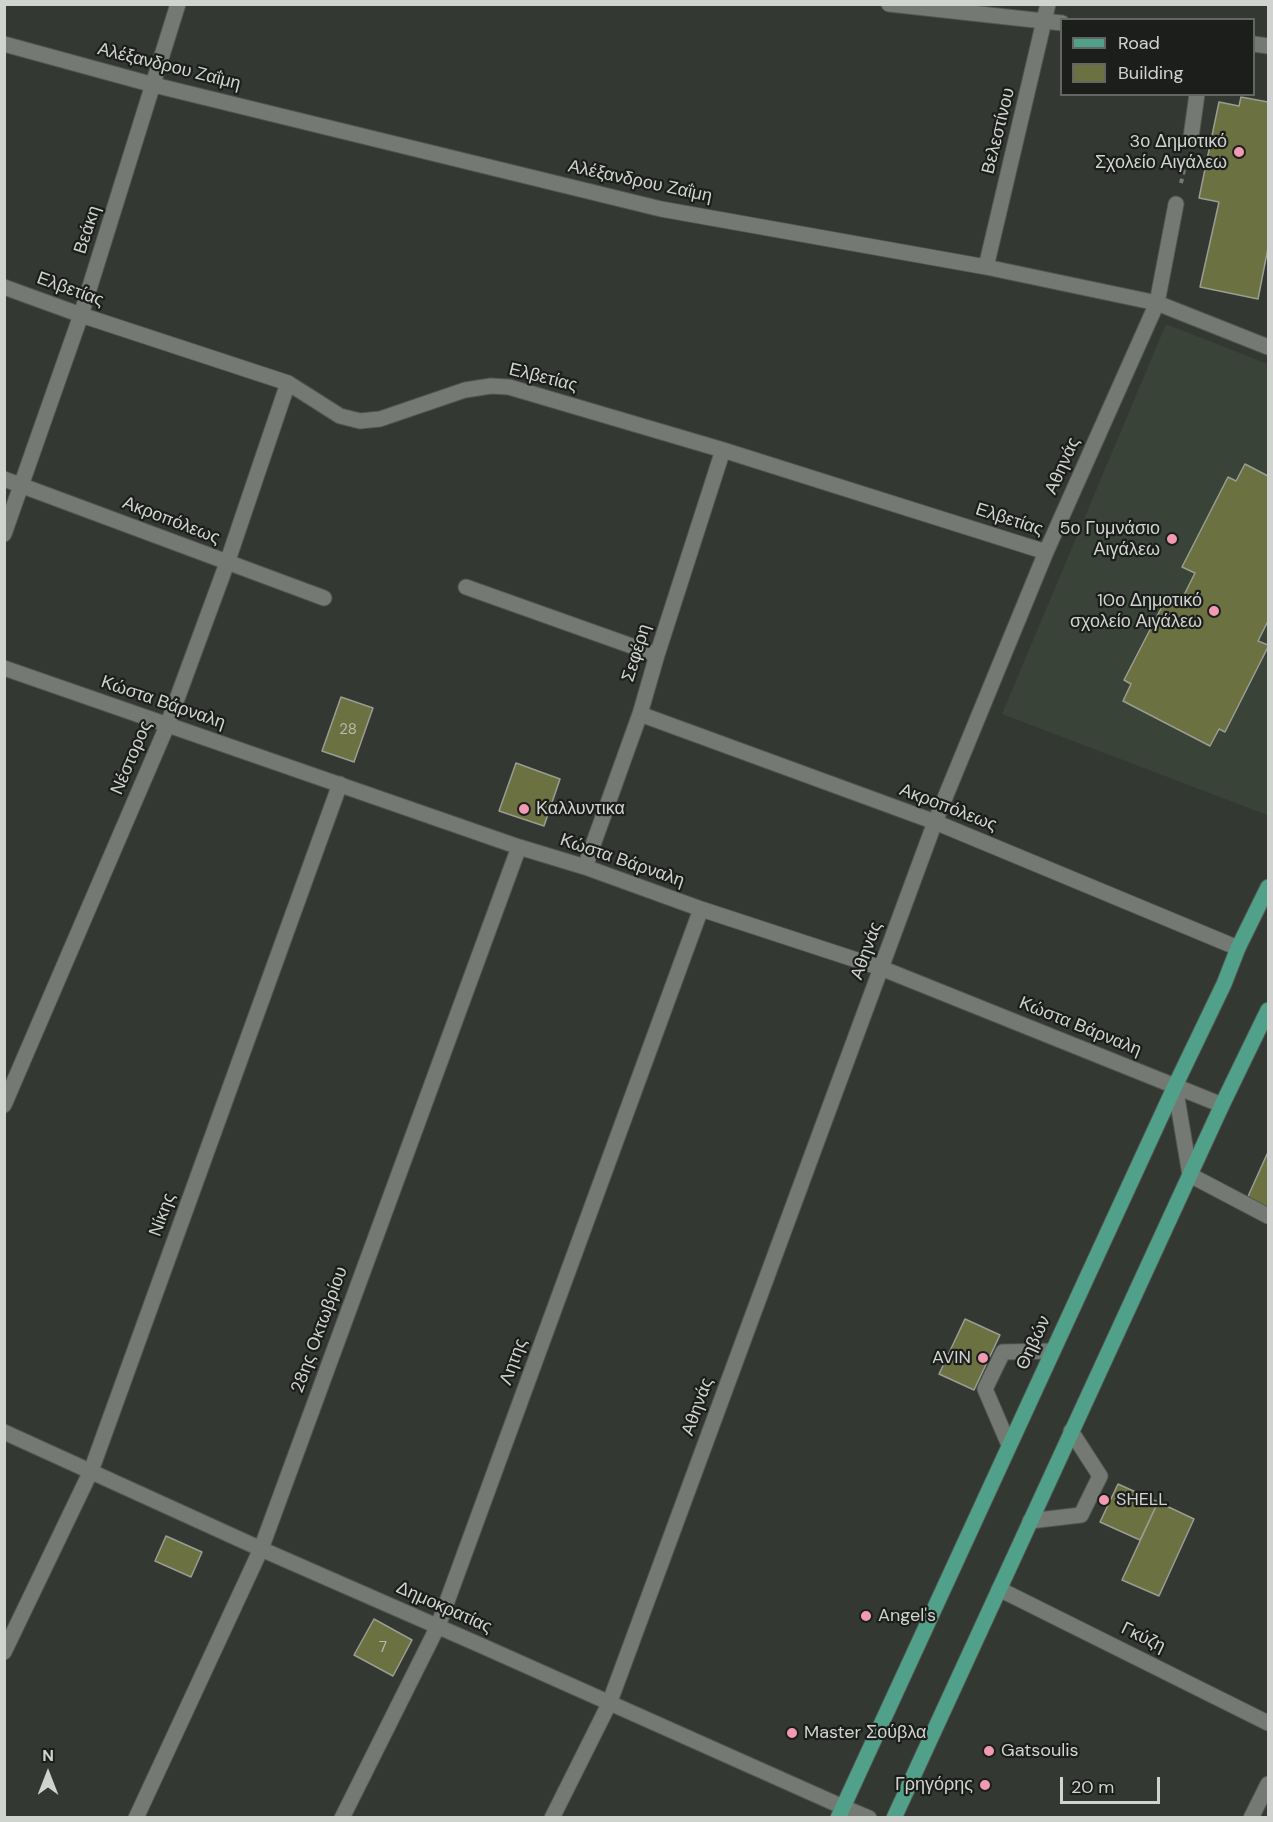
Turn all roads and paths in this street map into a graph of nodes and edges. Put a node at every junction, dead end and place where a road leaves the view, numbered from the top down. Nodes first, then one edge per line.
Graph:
1 (178, 4) edge
2 (889, 4) edge
3 (1048, 4) edge
4 (1045, 21) junction
5 (1060, 23) edge
6 (4, 44) edge
7 (154, 85) junction
8 (1197, 96) edge
9 (1191, 137) joint
10 (1176, 204) joint
11 (986, 267) junction
12 (4, 287) edge
13 (1157, 303) junction
14 (81, 315) junction
15 (1269, 347) edge
16 (288, 384) junction
17 (723, 450) junction
18 (4, 479) edge
19 (20, 485) junction
20 (4, 534) edge
21 (1046, 552) junction
22 (227, 563) junction
23 (466, 587) dead end
24 (324, 598) dead end
25 (657, 655) junction
26 (4, 668) edge
27 (640, 714) junction
28 (167, 726) junction
29 (340, 784) junction
30 (935, 822) junction
31 (519, 847) junction
32 (585, 867) junction
33 (1269, 887) edge
34 (701, 909) junction
35 (1238, 948) junction
36 (881, 968) junction
37 (1269, 1010) edge
38 (1174, 1086) junction
39 (4, 1105) edge
40 (1222, 1105) junction
41 (1190, 1175) junction
42 (1269, 1216) edge
43 (1052, 1351) junction
44 (1071, 1431) junction
45 (4, 1432) edge
46 (1009, 1445) junction
47 (91, 1471) junction
48 (1030, 1521) junction
49 (261, 1549) junction
50 (999, 1589) junction
51 (438, 1626) junction
52 (4, 1652) edge
53 (609, 1704) junction
54 (1269, 1723) edge
55 (1269, 1784) edge
56 (840, 1813) edge
57 (136, 1818) edge
58 (342, 1818) edge
59 (552, 1818) edge
60 (869, 1818) edge
61 (894, 1818) edge
62 (1251, 1818) edge

1 - 7 street, Βεάκη
2 - 4 street
3 - 4 street, Βελεστίνου
4 - 5 street
4 - 11 street, Βελεστίνου
6 - 7 street, Αλέξανδρου Ζαΐμη
7 - 11 street, Αλέξανδρου Ζαΐμη
7 - 14 street, Βεάκη
8 - 9 street
9 - 10 path
10 - 13 street, Αθηνάς
11 - 13 street, Αλέξανδρου Ζαΐμη
12 - 14 street, Ελβετίας
13 - 15 street, Αλέξανδρου Ζαΐμη
13 - 21 street, Αθηνάς
14 - 16 street, Ελβετίας
14 - 19 street, Βεάκη
16 - 17 street, Ελβετίας
16 - 22 street, Νέστορος
17 - 21 street, Ελβετίας
17 - 25 street, Σεφέρη
18 - 19 street, Ακροπόλεως
19 - 20 street, Βεάκη
19 - 22 street, Ακροπόλεως
21 - 30 street, Αθηνάς
22 - 24 street, Ακροπόλεως
22 - 28 street, Νέστορος
23 - 25 street
25 - 27 street, Σεφέρη
26 - 28 street, Κώστα Βάρναλη
27 - 30 street, Ακροπόλεως
27 - 32 street, Σεφέρη
28 - 29 street, Κώστα Βάρναλη
28 - 39 street, Νέστορος
29 - 31 street, Κώστα Βάρναλη
29 - 47 street, Νίκης
30 - 35 street, Ακροπόλεως
30 - 36 street, Αθηνάς
31 - 32 street, Κώστα Βάρναλη
31 - 49 street, 28ης Οκτωβρίου
32 - 34 street, Κώστα Βάρναλη
33 - 35 main road, Θηβών
34 - 36 street, Κώστα Βάρναλη
34 - 51 street, Λητης
35 - 38 main road, Θηβών
36 - 38 street, Κώστα Βάρναλη
36 - 53 street, Αθηνάς
37 - 40 main road
38 - 40 street, Κώστα Βάρναλη
38 - 41 street
38 - 43 main road, Θηβών
40 - 41 main road
41 - 42 street
41 - 44 main road
43 - 46 main road, Θηβών
43 - 46 street
44 - 48 main road
44 - 48 street
45 - 47 street, Δημοκρατίας
46 - 56 main road, Θηβών
47 - 49 street, Δημοκρατίας
47 - 52 street, Νίκης
48 - 50 main road
49 - 51 street, Δημοκρατίας
49 - 57 street, 28ης Οκτωβρίου
50 - 54 street, Γκύζη
50 - 61 main road
51 - 53 street, Δημοκρατίας
51 - 58 street, Λητης
53 - 56 street, Δημοκρατίας
53 - 59 street, Αθηνάς
55 - 62 street
56 - 60 street, Δημοκρατίας

